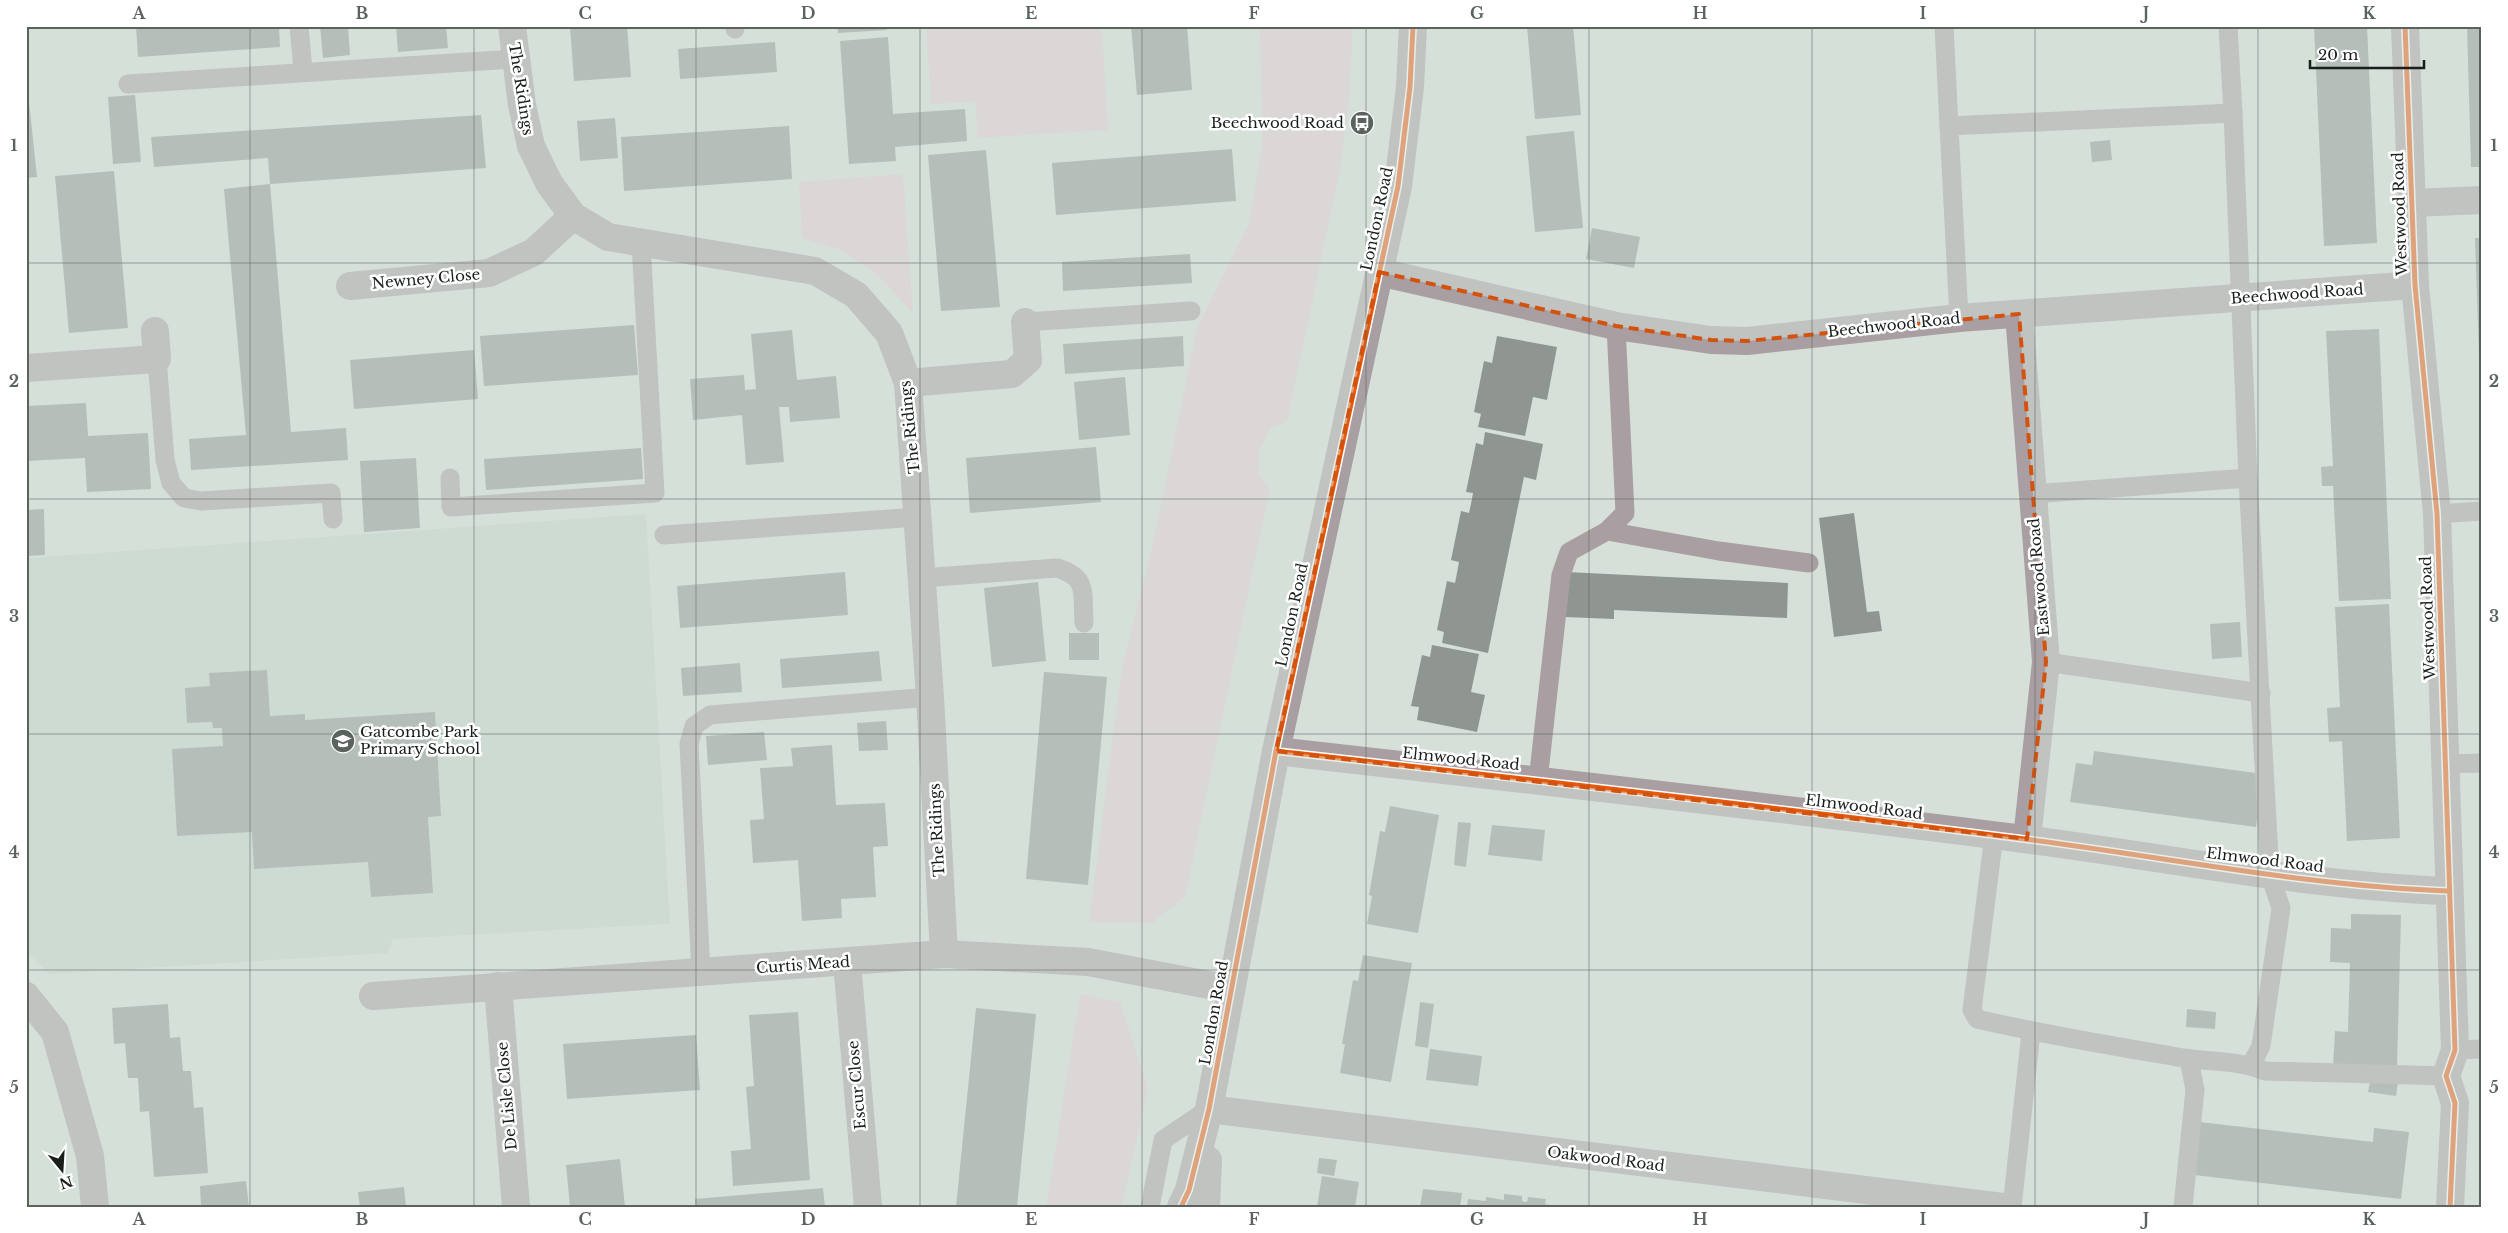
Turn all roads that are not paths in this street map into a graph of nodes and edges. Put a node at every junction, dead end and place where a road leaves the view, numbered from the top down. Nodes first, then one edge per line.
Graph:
1 (299, 26) edge
2 (512, 26) edge
3 (1413, 26) edge
4 (1944, 26) edge
5 (2228, 26) edge
6 (2405, 26) edge
7 (515, 59) junction
8 (303, 71) junction
9 (128, 84) dead end
10 (2233, 113) junction
11 (1949, 126) junction
12 (2482, 200) edge
13 (2413, 203) junction
14 (573, 216) junction
15 (641, 243) junction
16 (1378, 272) junction
17 (2415, 285) junction
18 (350, 286) dead end
19 (2242, 298) junction
20 (1191, 311) dead end
21 (2019, 314) junction
22 (1960, 318) junction
23 (1025, 322) joint
24 (1616, 326) junction
25 (155, 331) dead end
26 (157, 359) junction
27 (26, 368) edge
28 (908, 383) junction
29 (450, 478) dead end
30 (2248, 478) junction
31 (2032, 494) junction
32 (2482, 511) edge
33 (2437, 514) junction
34 (918, 517) junction
35 (333, 518) dead end
36 (1608, 530) junction
37 (664, 535) dead end
38 (1809, 563) dead end
39 (922, 578) junction
40 (1084, 623) dead end
41 (2046, 662) junction
42 (2261, 693) junction
43 (930, 697) junction
44 (1276, 751) junction
45 (2482, 763) edge
46 (2444, 764) junction
47 (1538, 780) junction
48 (1994, 835) junction
49 (2027, 839) junction
50 (2270, 875) junction
51 (2448, 891) junction
52 (944, 954) junction
53 (847, 962) junction
54 (701, 972) junction
55 (498, 986) junction
56 (1230, 990) junction
57 (26, 996) edge
58 (372, 996) dead end
59 (2031, 1032) junction
60 (2482, 1049) edge
61 (2455, 1050) junction
62 (2189, 1059) junction
63 (2251, 1065) junction
64 (2446, 1076) junction
65 (1209, 1109) junction
66 (95, 1207) edge
67 (516, 1207) edge
68 (868, 1207) edge
69 (1150, 1207) edge
70 (1181, 1207) edge
71 (1206, 1207) edge
72 (2003, 1207) edge
73 (2012, 1207) edge
74 (2183, 1207) edge
75 (2450, 1207) edge

1 - 8 lane
2 - 7 street, The Ridings
3 - 16 main road, London Road
4 - 11 lane
5 - 10 lane
6 - 13 street, Westwood Road
7 - 8 lane
7 - 14 street, The Ridings
8 - 9 lane
10 - 11 lane
10 - 19 lane
11 - 22 lane
12 - 13 street
13 - 17 street, Westwood Road
14 - 15 street, The Ridings
14 - 18 street, Newney Close
15 - 28 street, The Ridings
15 - 29 lane
16 - 24 street, Beechwood Road
16 - 44 main road, London Road
17 - 19 street, Beechwood Road
17 - 33 street, Westwood Road
19 - 21 street, Beechwood Road
19 - 30 lane
20 - 23 lane
21 - 22 street, Beechwood Road
21 - 31 street, Eastwood Road
22 - 24 street, Beechwood Road
23 - 28 street
24 - 36 lane
25 - 26 street
26 - 27 street
26 - 35 lane
28 - 34 street, The Ridings
30 - 31 lane
30 - 42 lane
31 - 41 street, Eastwood Road
32 - 33 lane
33 - 46 street, Westwood Road
34 - 37 lane
34 - 39 street, The Ridings
36 - 38 lane
36 - 47 lane
39 - 40 lane
39 - 43 street, The Ridings
41 - 42 lane
41 - 49 street, Eastwood Road
42 - 50 lane
43 - 52 street, The Ridings
43 - 54 lane
44 - 47 street, Elmwood Road
44 - 56 main road, London Road
45 - 46 lane
46 - 51 street, Westwood Road
47 - 48 street, Elmwood Road
48 - 49 street, Elmwood Road
48 - 59 lane
49 - 50 street, Elmwood Road
50 - 51 street, Elmwood Road
50 - 63 lane
51 - 61 street, Westwood Road
52 - 53 street, Curtis Mead
52 - 56 street, Curtis Mead
53 - 54 street, Curtis Mead
53 - 68 street, Escur Close
54 - 55 street, Curtis Mead
55 - 58 street, Curtis Mead
55 - 67 street, De Lisle Close
56 - 65 main road, London Road
57 - 66 street
59 - 62 lane
59 - 73 lane
60 - 61 lane
61 - 64 street, Westwood Road
62 - 63 lane
62 - 74 lane
63 - 64 lane
64 - 75 street
65 - 69 lane
65 - 70 main road, London Road
65 - 71 main road, London Road
65 - 72 street, Oakwood Road

